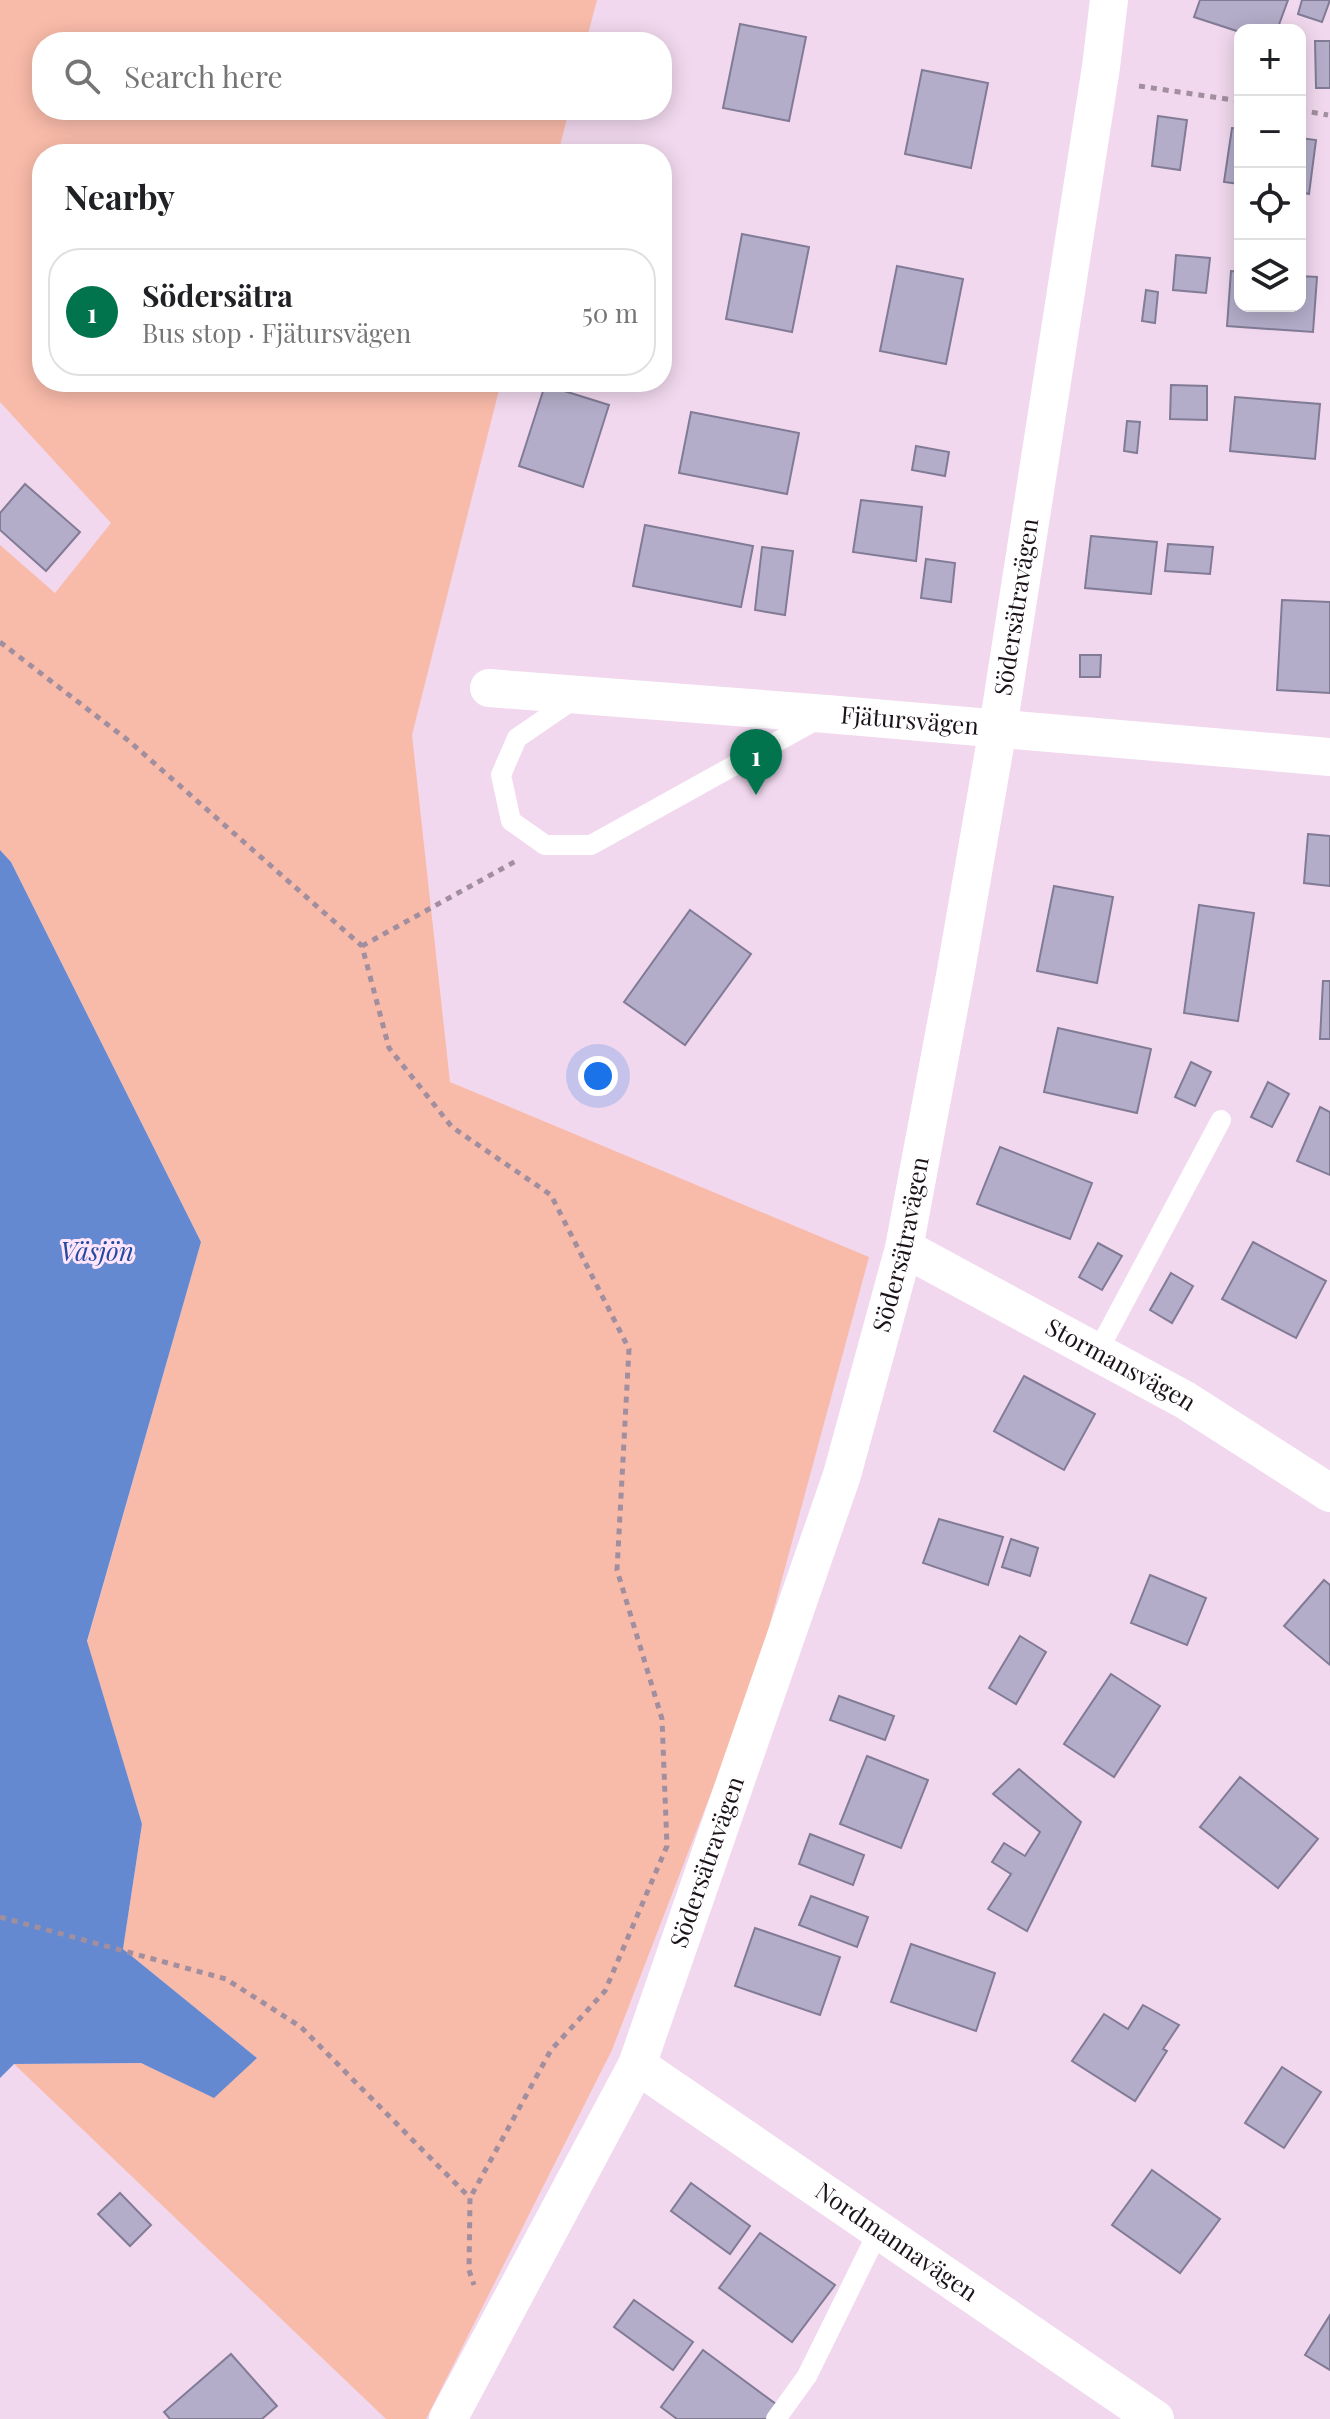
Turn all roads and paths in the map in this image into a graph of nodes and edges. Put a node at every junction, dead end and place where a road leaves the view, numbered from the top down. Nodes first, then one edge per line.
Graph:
1 (1109, 0) edge
2 (1099, 80) junction
3 (1234, 100) edge
4 (1306, 111) edge
5 (1328, 115) dead end
6 (0, 642) edge
7 (489, 688) dead end
8 (581, 695) junction
9 (827, 714) junction
10 (998, 728) junction
11 (1330, 757) edge
12 (545, 845) junction
13 (362, 946) junction
14 (1221, 1120) dead end
15 (904, 1248) junction
16 (1098, 1351) junction
17 (1330, 1493) edge
18 (0, 1917) edge
19 (637, 2065) junction
20 (470, 2198) junction
21 (879, 2230) junction
22 (491, 2341) junction
23 (448, 2419) edge
24 (776, 2419) edge
25 (1155, 2419) edge

1 - 2 street, Södersätravägen
2 - 3 path
2 - 10 street, Södersätravägen
4 - 5 path
6 - 13 path
7 - 8 street, Fjätursvägen
8 - 9 street, Fjätursvägen
8 - 12 lane
9 - 10 street, Fjätursvägen
9 - 12 lane
10 - 11 street, Fjätursvägen
10 - 15 street, Södersätravägen
12 - 13 path
13 - 20 path
14 - 16 lane
15 - 16 street, Stormansvägen
15 - 19 street, Södersätravägen
16 - 17 street, Stormansvägen
18 - 20 path
19 - 21 street, Nordmannavägen
19 - 22 street, Södersätravägen
20 - 22 path
21 - 24 lane
21 - 25 street, Nordmannavägen
22 - 23 street, Södersätravägen

